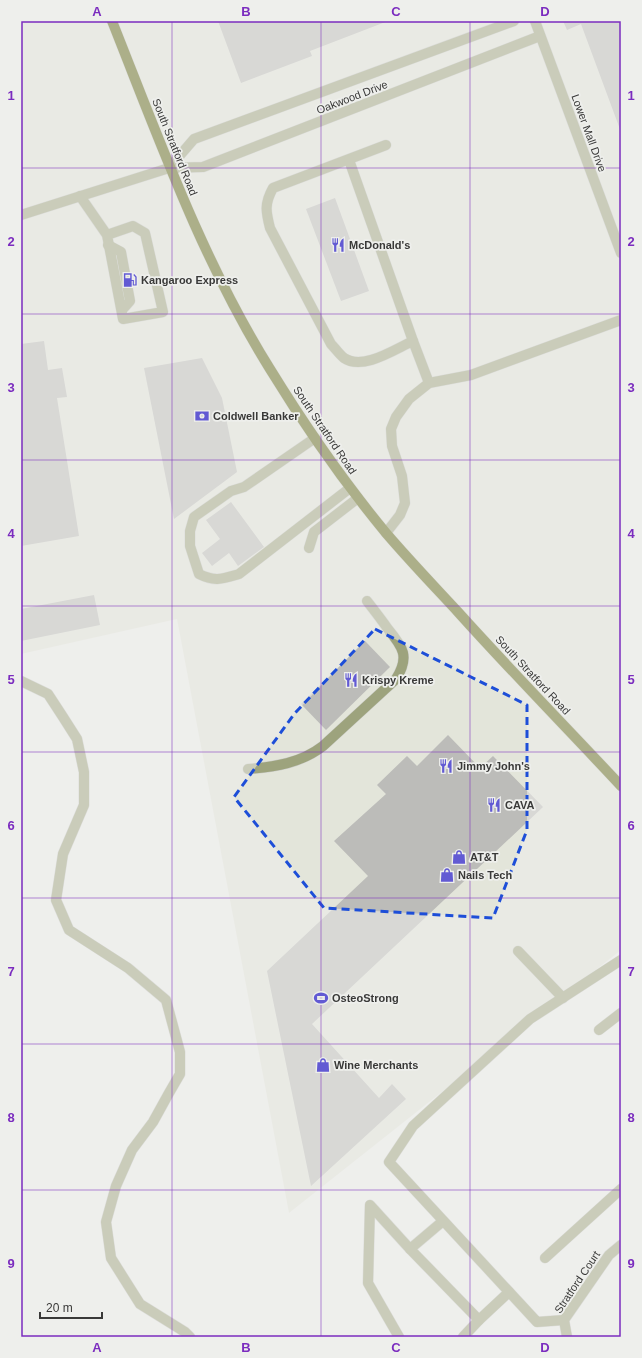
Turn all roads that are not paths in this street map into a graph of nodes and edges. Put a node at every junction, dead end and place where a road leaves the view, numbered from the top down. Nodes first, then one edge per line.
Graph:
1 (112, 21) edge
2 (514, 21) edge
3 (535, 21) edge
4 (540, 36) junction
5 (386, 145) dead end
6 (349, 160) junction
7 (169, 168) junction
8 (80, 196) junction
9 (21, 215) edge
10 (108, 240) junction
11 (621, 253) edge
12 (621, 320) edge
13 (412, 340) junction
14 (429, 383) junction
15 (314, 438) junction
16 (350, 488) junction
17 (358, 498) junction
18 (386, 533) junction
19 (309, 548) dead end
20 (367, 601) dead end
21 (21, 681) edge
22 (248, 769) dead end
23 (621, 786) edge
24 (518, 951) dead end
25 (621, 960) edge
26 (563, 998) junction
27 (621, 1013) edge
28 (599, 1030) dead end
29 (621, 1189) edge
30 (443, 1221) junction
31 (621, 1245) edge
32 (410, 1249) junction
33 (545, 1258) dead end
34 (509, 1292) junction
35 (479, 1320) junction
36 (564, 1320) junction
37 (190, 1337) edge
38 (399, 1337) edge
39 (463, 1337) edge
40 (567, 1337) edge

1 - 7 main road, South Stratford Road
2 - 7 street, Oakwood Drive
3 - 4 street, Lower Mall Drive
4 - 7 street, Oakwood Drive
4 - 11 street, Lower Mall Drive
5 - 6 street
6 - 13 street
6 - 13 street
7 - 8 street, Oakwood Drive
7 - 15 main road, South Stratford Road
8 - 9 street, Oakwood Drive
8 - 10 street
10 - 10 street
12 - 14 street
13 - 14 street
14 - 18 street
15 - 16 main road, South Stratford Road
15 - 16 street
16 - 17 main road, South Stratford Road
17 - 18 main road, South Stratford Road
17 - 19 street
18 - 23 main road, South Stratford Road
20 - 22 street
21 - 37 street
24 - 26 street
25 - 26 street
26 - 30 street
27 - 28 street
29 - 33 street
30 - 32 street
30 - 34 street
31 - 36 street, Stratford Court
32 - 35 street
32 - 38 street
34 - 35 street
34 - 36 street
35 - 39 street
36 - 40 street, Stratford Court

